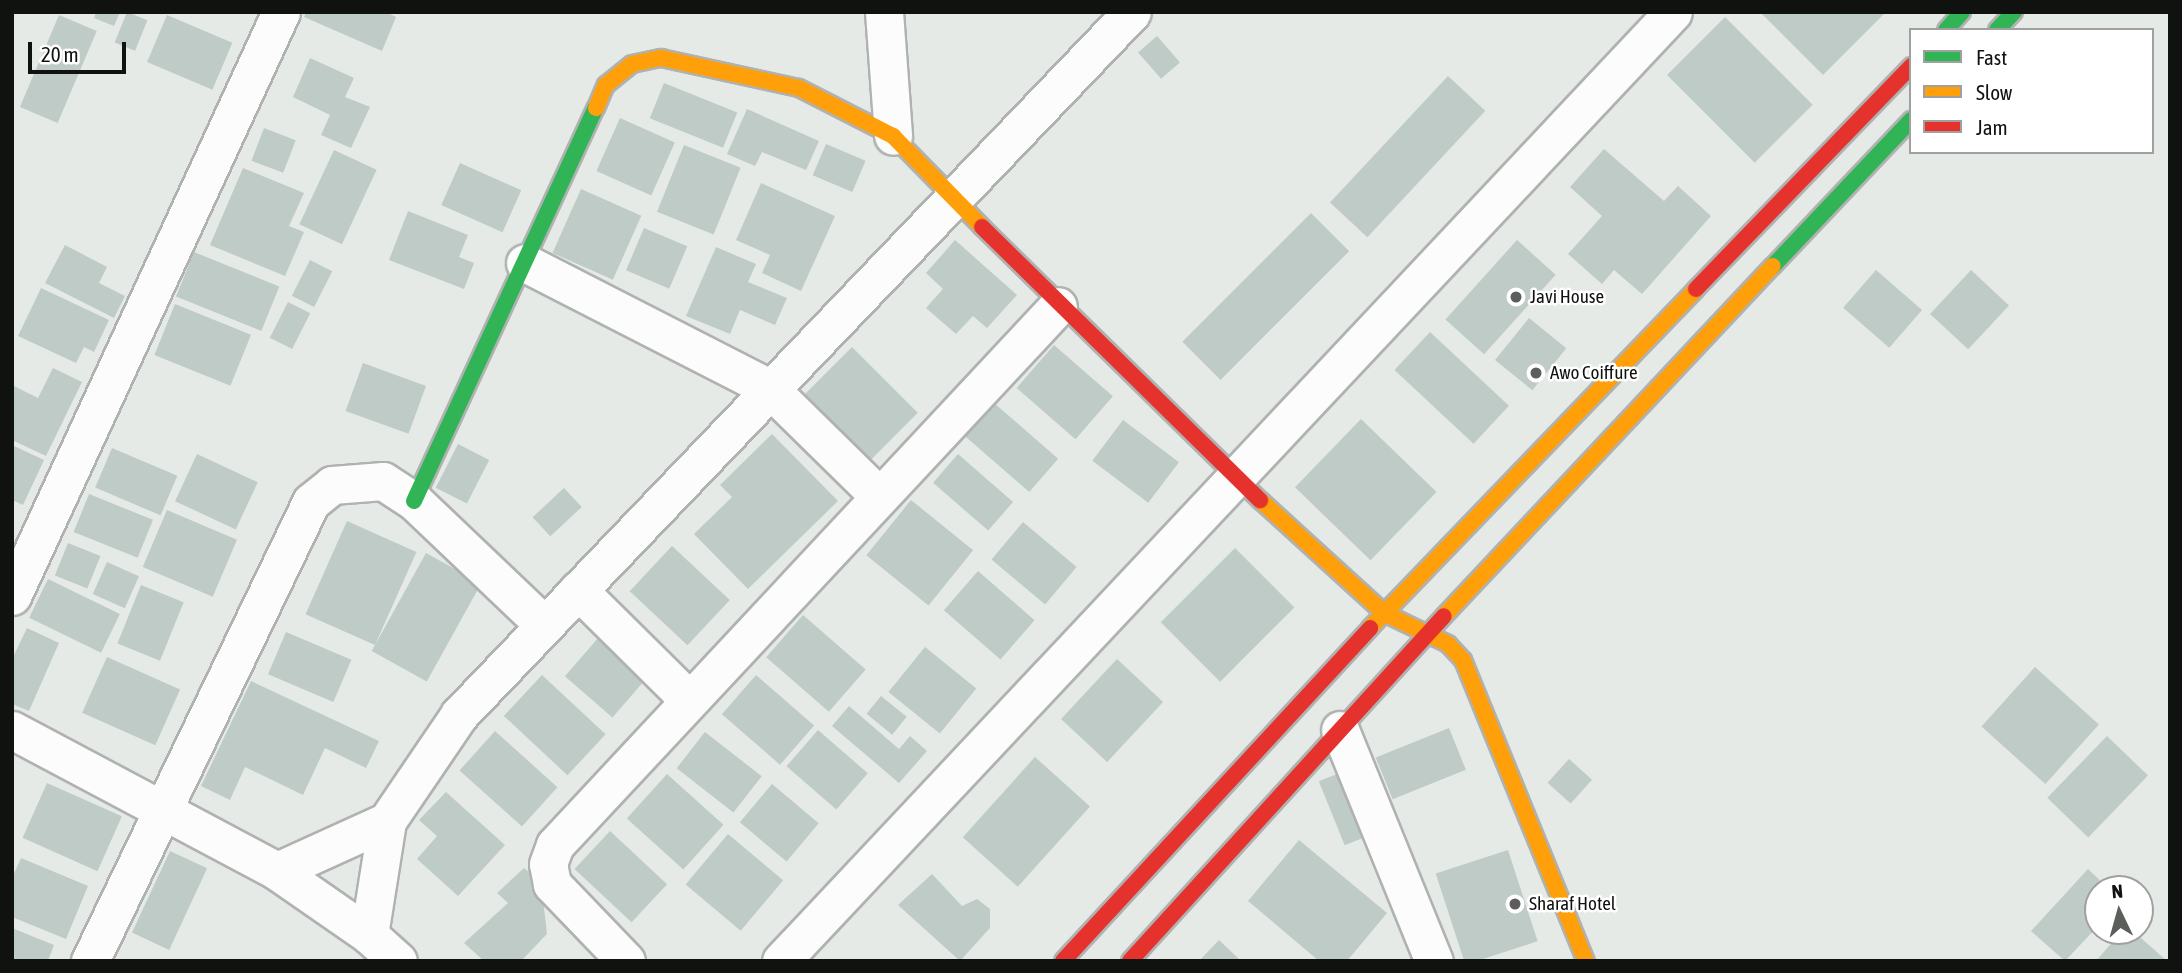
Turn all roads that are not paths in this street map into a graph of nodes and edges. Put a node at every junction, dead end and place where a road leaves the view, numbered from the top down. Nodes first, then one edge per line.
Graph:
1 (281, 12) edge
2 (884, 12) edge
3 (1132, 12) edge
4 (1672, 12) edge
5 (1962, 12) edge
6 (2014, 12) edge
7 (1948, 28) edge
8 (1999, 28) edge
9 (1909, 68) edge
10 (1909, 122) edge
11 (893, 136) junction
12 (951, 198) junction
13 (525, 263) junction
14 (1058, 306) junction
15 (769, 388) junction
16 (1236, 478) junction
17 (879, 496) junction
18 (414, 501) junction
19 (25, 533) edge
20 (578, 590) junction
21 (12, 596) edge
22 (1384, 612) junction
23 (542, 624) junction
24 (1429, 633) junction
25 (689, 700) junction
26 (12, 730) edge
27 (1340, 730) junction
28 (162, 807) junction
29 (387, 821) junction
30 (277, 871) junction
31 (369, 935) junction
32 (90, 961) edge
33 (398, 961) edge
34 (626, 961) edge
35 (781, 961) edge
36 (1063, 961) edge
37 (1130, 961) edge
38 (1434, 961) edge
39 (1586, 961) edge

1 - 19 street
2 - 11 street
3 - 12 street
4 - 16 street
5 - 7 street
6 - 8 street
9 - 22 street
10 - 24 street
11 - 12 street
11 - 13 street
12 - 14 street
12 - 15 street
13 - 15 street
13 - 18 street
14 - 16 street
14 - 17 street
15 - 17 street
15 - 20 street
16 - 22 street
16 - 35 street
17 - 25 street
18 - 23 street
18 - 28 street
19 - 21 street
20 - 23 street
20 - 25 street
22 - 24 street
22 - 36 street
23 - 29 street
24 - 27 street
24 - 39 street
25 - 34 street
26 - 28 street
27 - 37 street
27 - 38 street
28 - 30 street
28 - 32 street
29 - 30 street
29 - 31 street
30 - 31 street
31 - 33 street

